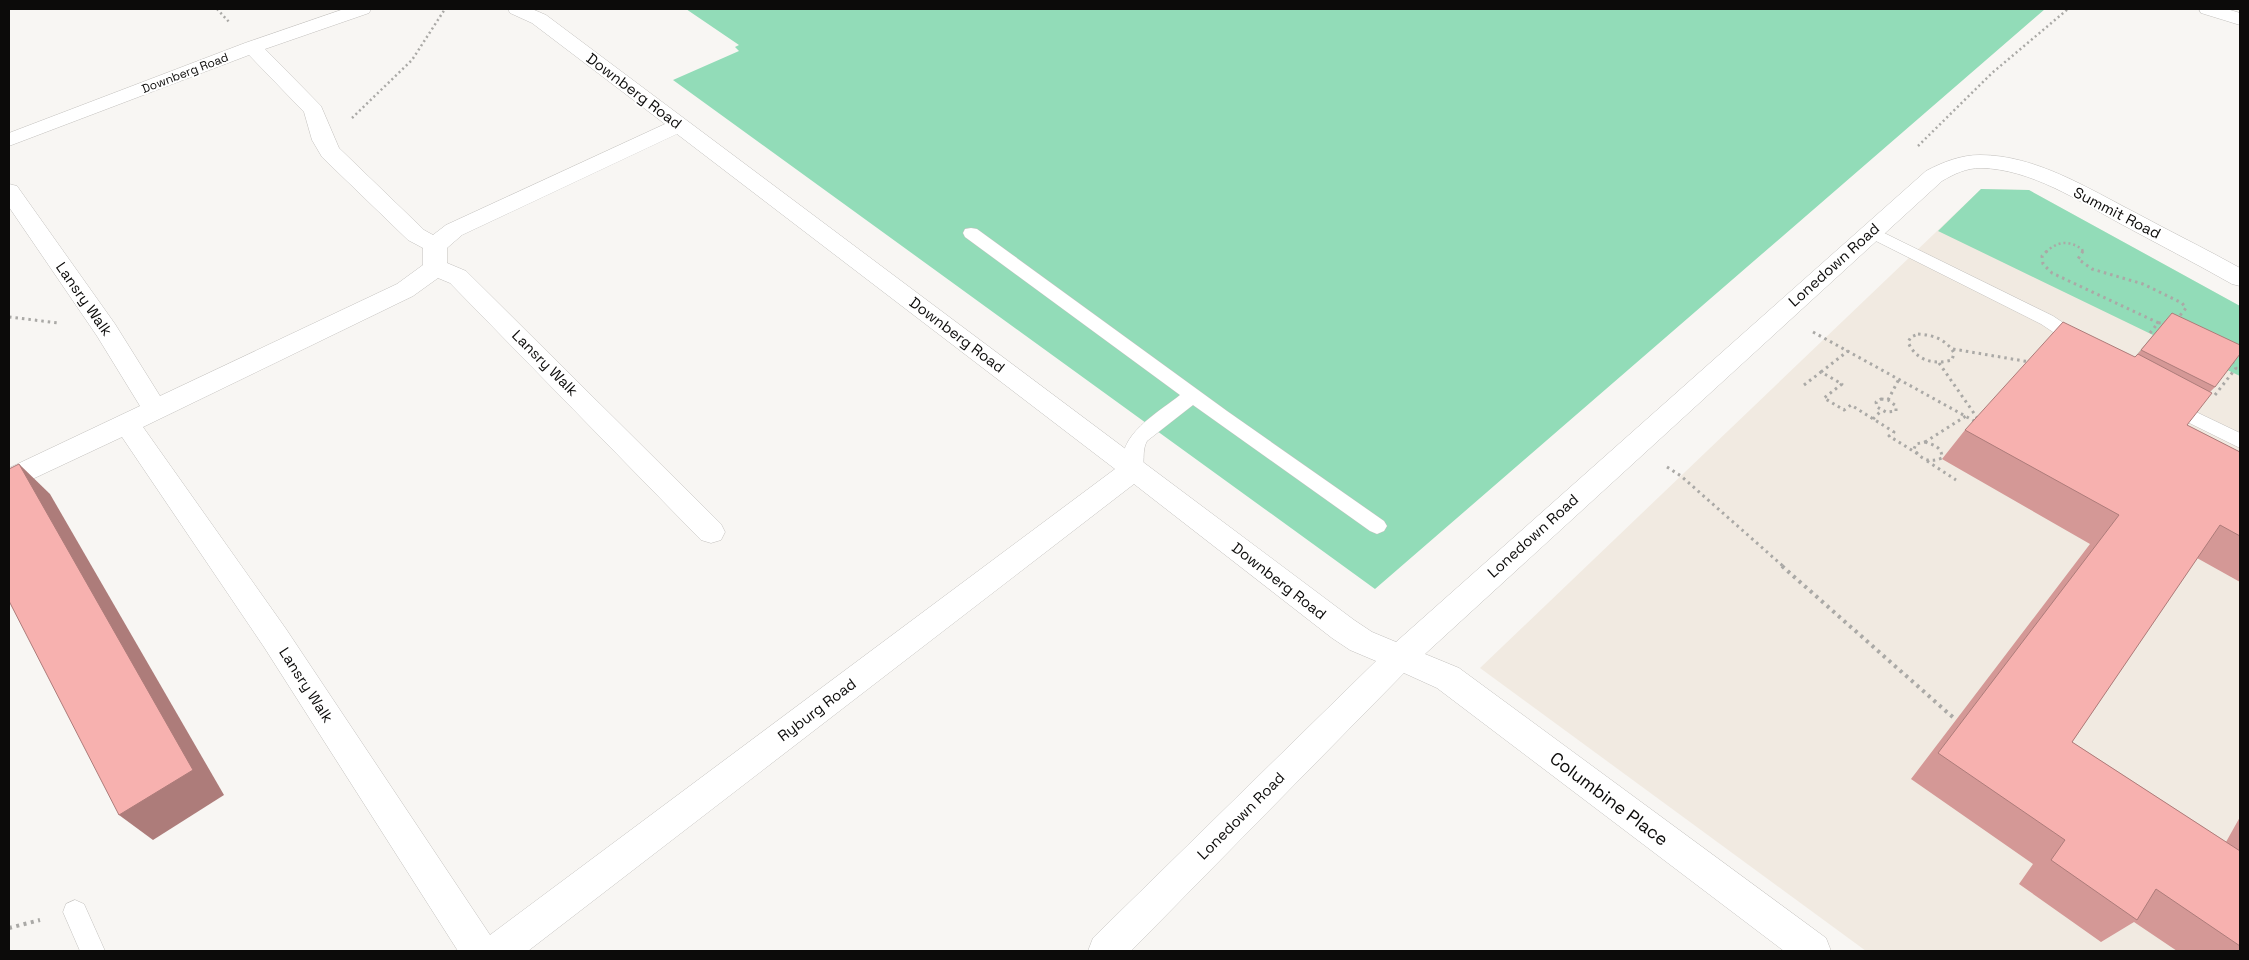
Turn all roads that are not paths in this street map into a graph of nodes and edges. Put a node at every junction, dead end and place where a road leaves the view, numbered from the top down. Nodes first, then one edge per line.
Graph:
1 (362, 9) edge
2 (517, 9) edge
3 (2208, 9) edge
4 (2240, 19) edge
5 (252, 47) junction
6 (680, 125) junction
7 (9, 140) edge
8 (1988, 162) joint
9 (9, 191) edge
10 (1872, 232) junction
11 (971, 233) dead end
12 (435, 256) junction
13 (2240, 278) edge
14 (2089, 357) edge
15 (1193, 395) junction
16 (2154, 398) edge
17 (156, 409) junction
18 (126, 423) junction
19 (2240, 441) edge
20 (1134, 469) junction
21 (9, 480) edge
22 (1377, 526) dead end
23 (711, 532) dead end
24 (1400, 658) junction
25 (75, 912) dead end
26 (93, 951) edge
27 (479, 951) edge
28 (499, 951) edge
29 (1106, 951) edge
30 (1813, 951) edge

1 - 5 street, Downberg Road
2 - 6 street, Downberg Road
3 - 4 street
5 - 7 street, Downberg Road
5 - 12 street, Lansry Walk
6 - 12 street
6 - 20 street, Downberg Road
8 - 10 street, Lonedown Road
8 - 13 street, Summit Road
9 - 17 street, Lansry Walk
10 - 14 lane
10 - 24 street, Lonedown Road
11 - 15 lane
12 - 17 street
12 - 23 street, Lansry Walk
15 - 20 lane
15 - 22 lane
16 - 19 lane
17 - 18 street
18 - 21 street
18 - 27 street, Lansry Walk
20 - 24 street, Downberg Road
20 - 28 street, Ryburg Road
24 - 29 street, Lonedown Road
24 - 30 street, Columbine Place
25 - 26 lane

